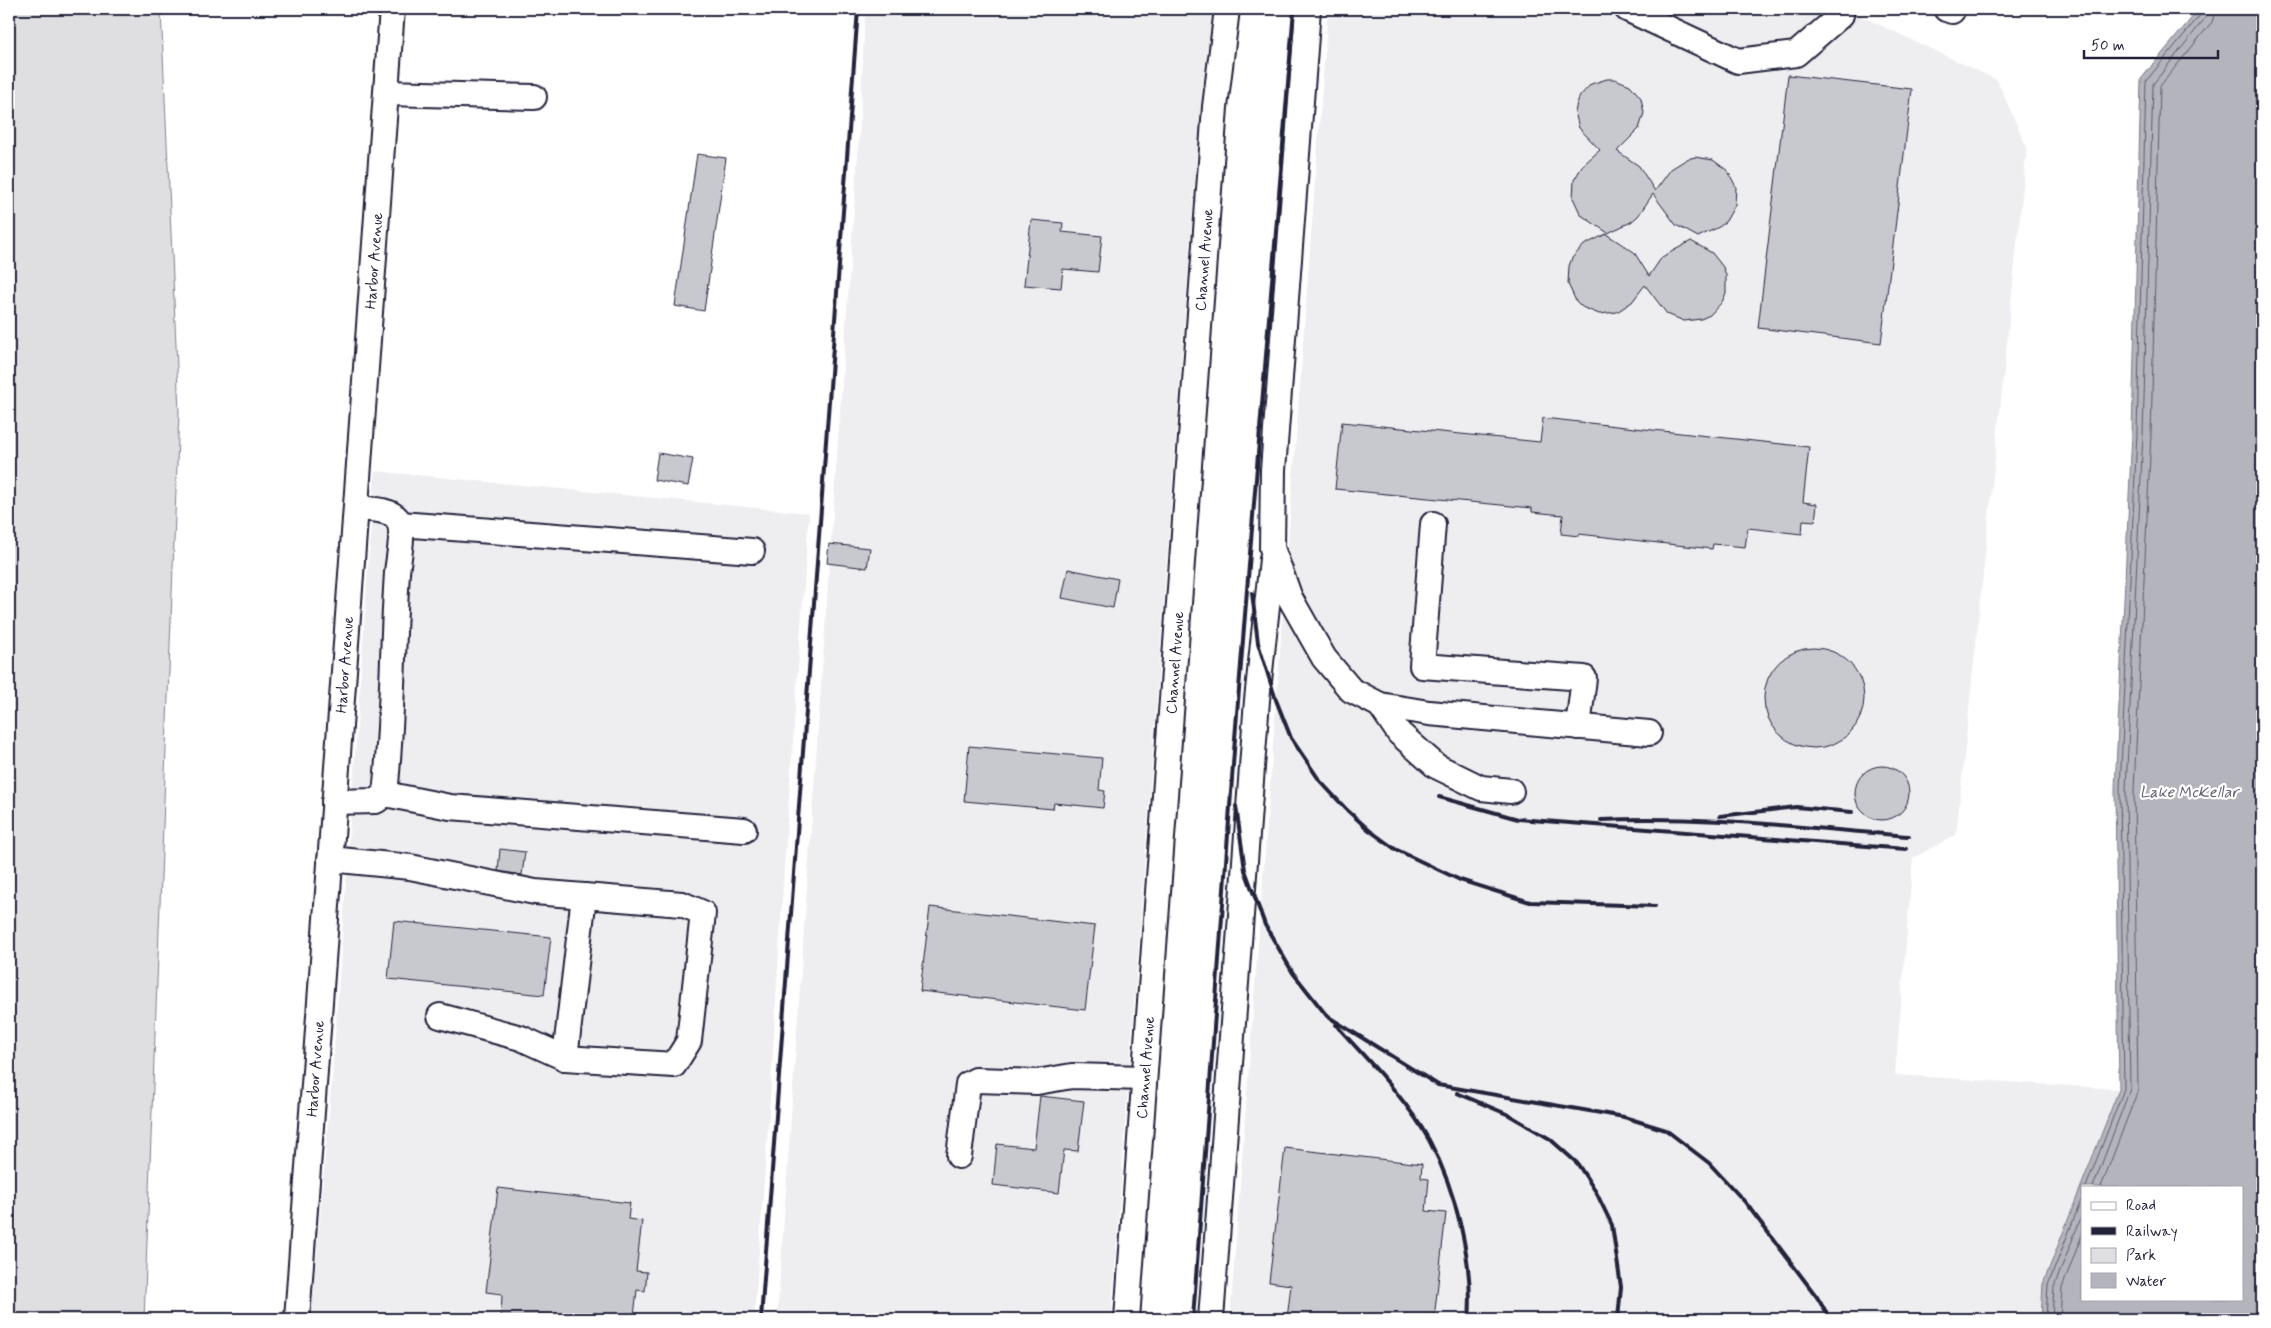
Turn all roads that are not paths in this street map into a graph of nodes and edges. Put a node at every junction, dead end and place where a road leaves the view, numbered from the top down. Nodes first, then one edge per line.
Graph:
1 (392, 9) edge
2 (1227, 9) edge
3 (1308, 9) edge
4 (1627, 9) edge
5 (1842, 9) edge
6 (386, 93) junction
7 (534, 98) dead end
8 (356, 508) junction
9 (400, 524) junction
10 (1433, 524) dead end
11 (1272, 548) junction
12 (752, 552) dead end
13 (1380, 705) junction
14 (1578, 727) junction
15 (1649, 733) dead end
16 (1511, 791) dead end
17 (385, 794) junction
18 (334, 802) junction
19 (744, 830) dead end
20 (330, 859) junction
21 (584, 896) junction
22 (440, 1016) dead end
23 (566, 1058) junction
24 (1144, 1078) junction
25 (959, 1156) dead end
26 (297, 1319) edge
27 (1127, 1319) edge
28 (1211, 1319) edge

1 - 6 street, Harbor Avenue
2 - 24 street, Channel Avenue
3 - 11 street
4 - 5 street
6 - 7 street
6 - 8 street, Harbor Avenue
8 - 9 street
8 - 18 street, Harbor Avenue
9 - 12 street
9 - 17 street
10 - 14 street
11 - 13 street
11 - 28 street
13 - 14 street
13 - 16 street
14 - 15 street
17 - 18 street
17 - 19 street
18 - 20 street, Harbor Avenue
20 - 21 street
20 - 26 street, Harbor Avenue
21 - 23 street
21 - 23 street
22 - 23 street
24 - 25 street
24 - 27 street, Channel Avenue

